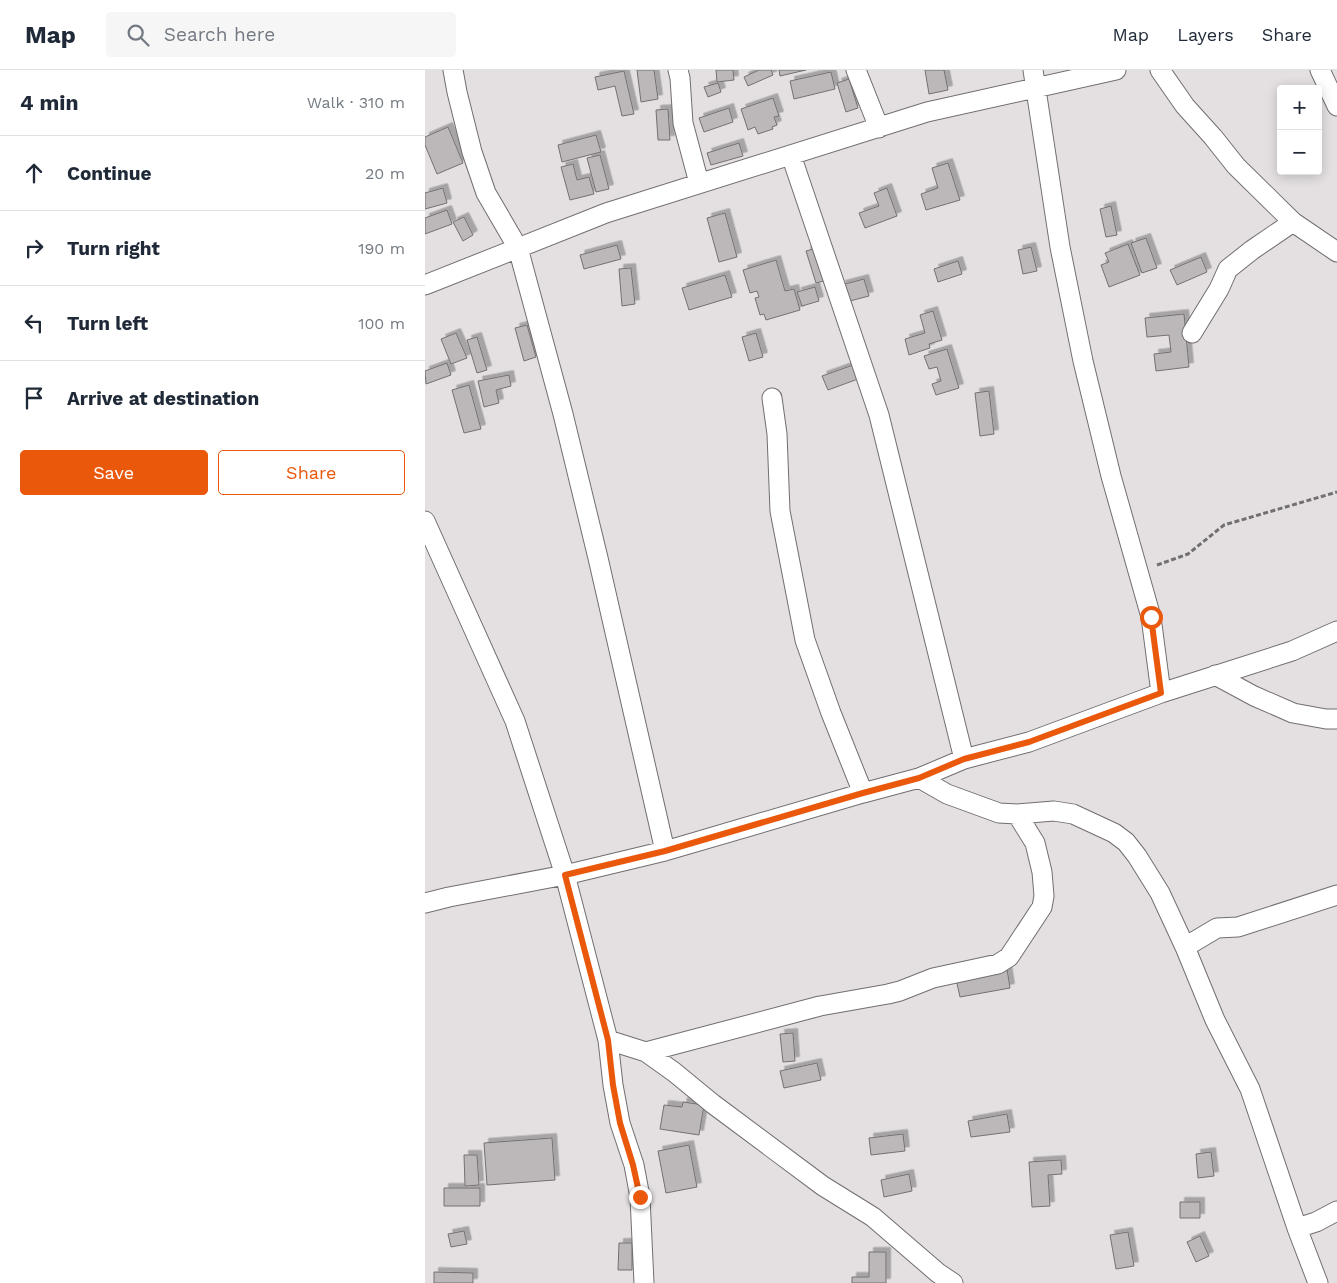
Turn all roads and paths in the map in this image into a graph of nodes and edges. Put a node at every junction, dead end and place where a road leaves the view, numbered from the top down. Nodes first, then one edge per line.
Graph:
1 (453, 70) edge
2 (678, 70) edge
3 (856, 70) edge
4 (1116, 70) edge
5 (1160, 70) edge
6 (1320, 70) edge
7 (1035, 79) edge
8 (1337, 106) edge
9 (879, 128) junction
10 (791, 155) junction
11 (699, 184) junction
12 (1293, 222) junction
13 (518, 248) junction
14 (1337, 252) edge
15 (425, 284) edge
16 (1192, 333) dead end
17 (772, 398) dead end
18 (1337, 492) edge
19 (425, 521) edge
20 (1139, 571) junction
21 (1337, 631) edge
22 (1215, 675) junction
23 (1161, 693) junction
24 (1337, 720) edge
25 (964, 759) junction
26 (919, 778) junction
27 (863, 793) junction
28 (1017, 814) junction
29 (665, 851) junction
30 (565, 875) junction
31 (1337, 895) edge
32 (425, 903) edge
33 (1185, 947) junction
34 (608, 1040) junction
35 (646, 1052) junction
36 (1337, 1211) edge
37 (1297, 1228) junction
38 (644, 1283) edge
39 (953, 1283) edge
40 (1318, 1283) edge

1 - 13 street
2 - 11 street
3 - 9 street
4 - 7 street
5 - 12 street
6 - 8 street
7 - 9 street
7 - 20 street
9 - 10 street
10 - 11 street
10 - 25 street
11 - 13 street
12 - 14 street
12 - 16 street
13 - 15 street
13 - 29 street
17 - 27 street
18 - 20 path
19 - 30 street
20 - 23 street
21 - 22 street
22 - 23 street
22 - 24 street
23 - 25 street
25 - 26 street
26 - 27 street
26 - 28 street
27 - 29 street
28 - 33 street
28 - 35 street
29 - 30 street
30 - 32 street
30 - 34 street
31 - 33 street
33 - 37 street
34 - 35 street
34 - 38 street
35 - 39 street
36 - 37 street
37 - 40 street

